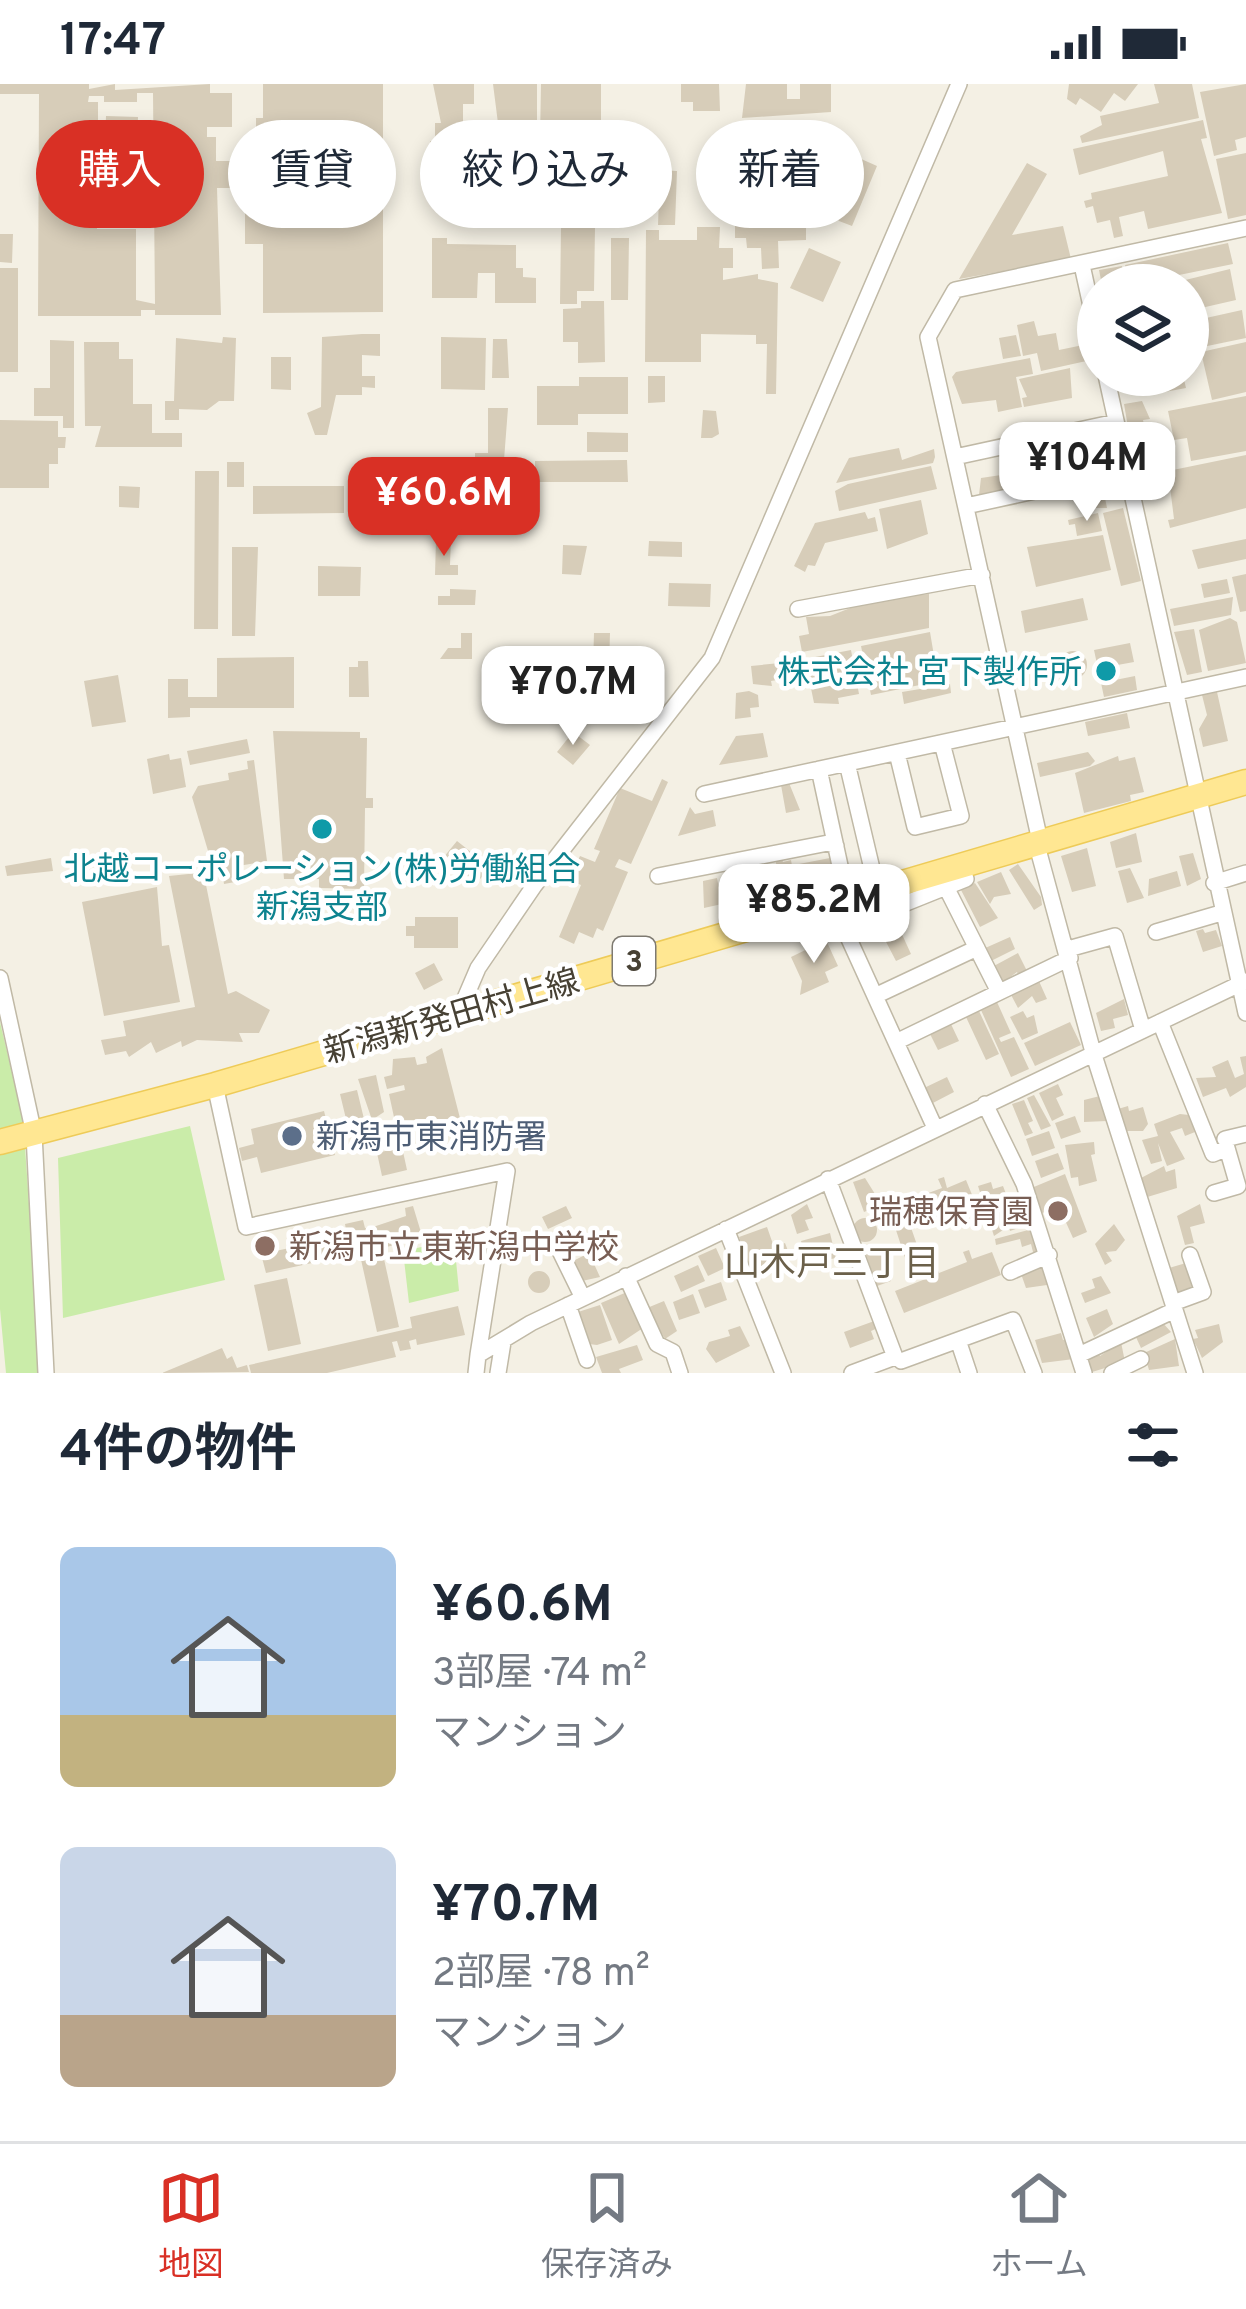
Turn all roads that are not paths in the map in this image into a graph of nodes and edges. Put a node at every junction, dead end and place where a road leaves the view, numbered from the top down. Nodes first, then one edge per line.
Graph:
1 (959, 84) edge
2 (1246, 228) edge
3 (1086, 264) edge
4 (1077, 266) edge
5 (1111, 396) edge
6 (1117, 422) junction
7 (955, 458) junction
8 (1127, 471) junction
9 (966, 506) junction
10 (982, 574) junction
11 (798, 609) dead end
12 (1246, 677) edge
13 (1176, 693) junction
14 (1016, 728) junction
15 (942, 743) junction
16 (897, 753) junction
17 (847, 764) junction
18 (819, 769) junction
19 (1246, 782) edge
20 (704, 794) dead end
21 (1197, 796) junction
22 (1038, 842) junction
23 (836, 846) junction
24 (961, 865) junction
25 (1246, 873) edge
26 (658, 877) dead end
27 (1214, 883) junction
28 (946, 886) junction
29 (877, 890) junction
30 (847, 898) junction
31 (1221, 913) junction
32 (1156, 932) dead end
33 (977, 949) junction
34 (1069, 953) junction
35 (0, 978) edge
36 (1241, 983) edge
37 (999, 992) junction
38 (875, 996) junction
39 (460, 1010) junction
40 (1246, 1012) edge
41 (1160, 1022) junction
42 (1143, 1030) junction
43 (898, 1041) junction
44 (1093, 1052) junction
45 (215, 1085) junction
46 (986, 1104) junction
47 (934, 1128) junction
48 (1246, 1134) edge
49 (18, 1137) edge
50 (1225, 1139) dead end
51 (828, 1180) junction
52 (1214, 1193) dead end
53 (726, 1229) junction
54 (555, 1240) dead end
55 (1049, 1255) junction
56 (1190, 1255) dead end
57 (1010, 1272) dead end
58 (626, 1276) junction
59 (576, 1301) junction
60 (1174, 1307) junction
61 (958, 1340) junction
62 (503, 1342) junction
63 (478, 1354) junction
64 (1081, 1354) junction
65 (1141, 1359) dead end
66 (587, 1360) dead end
67 (901, 1361) dead end
68 (46, 1373) edge
69 (476, 1373) edge
70 (498, 1373) edge
71 (680, 1373) edge
72 (783, 1373) edge
73 (852, 1373) edge
74 (970, 1373) edge
75 (1034, 1373) edge
76 (1084, 1373) edge
77 (1112, 1373) edge
78 (1196, 1373) edge

1 - 39 street
2 - 3 street
4 - 7 street
5 - 6 street
6 - 7 street
6 - 8 street
7 - 9 street
8 - 9 street
8 - 13 street
9 - 10 street
10 - 11 street
10 - 14 street
12 - 13 street
13 - 14 street
13 - 21 street
14 - 15 street
14 - 22 street
15 - 16 street
15 - 16 street
16 - 17 street
17 - 18 street
17 - 29 street
18 - 20 street
18 - 23 street
19 - 21 main road, 新潟新発田村上線 / 3
21 - 22 main road, 新潟新発田村上線 / 3
21 - 27 street
22 - 24 main road, 新潟新発田村上線 / 3
22 - 34 street
23 - 26 street
23 - 30 street
24 - 28 street
24 - 29 main road, 新潟新発田村上線 / 3
25 - 27 street
27 - 31 street
28 - 33 street
28 - 38 street
29 - 30 main road, 新潟新発田村上線 / 3
30 - 39 main road, 新潟新発田村上線 / 3
31 - 32 street
31 - 36 street
33 - 37 street
33 - 38 street
34 - 37 street
34 - 42 street
34 - 44 street
35 - 49 street
36 - 40 street
36 - 41 street
37 - 43 street
38 - 43 street
39 - 45 main road, 新潟新発田村上線 / 3
41 - 42 street
41 - 52 street
42 - 44 street
43 - 47 street
44 - 46 street
44 - 60 street
45 - 49 main road, 新潟新発田村上線 / 3
45 - 63 street
46 - 47 street
46 - 55 street
47 - 51 street
48 - 50 street
49 - 68 street
51 - 53 street
51 - 73 street
53 - 58 street
53 - 72 street
54 - 59 street
55 - 57 street
55 - 64 street
56 - 60 street
58 - 59 street
58 - 71 street
59 - 62 street
59 - 66 street
60 - 64 street
60 - 78 street
61 - 67 street
61 - 74 street
61 - 75 street
62 - 63 street
62 - 70 street
63 - 69 street
64 - 76 street
65 - 77 street

